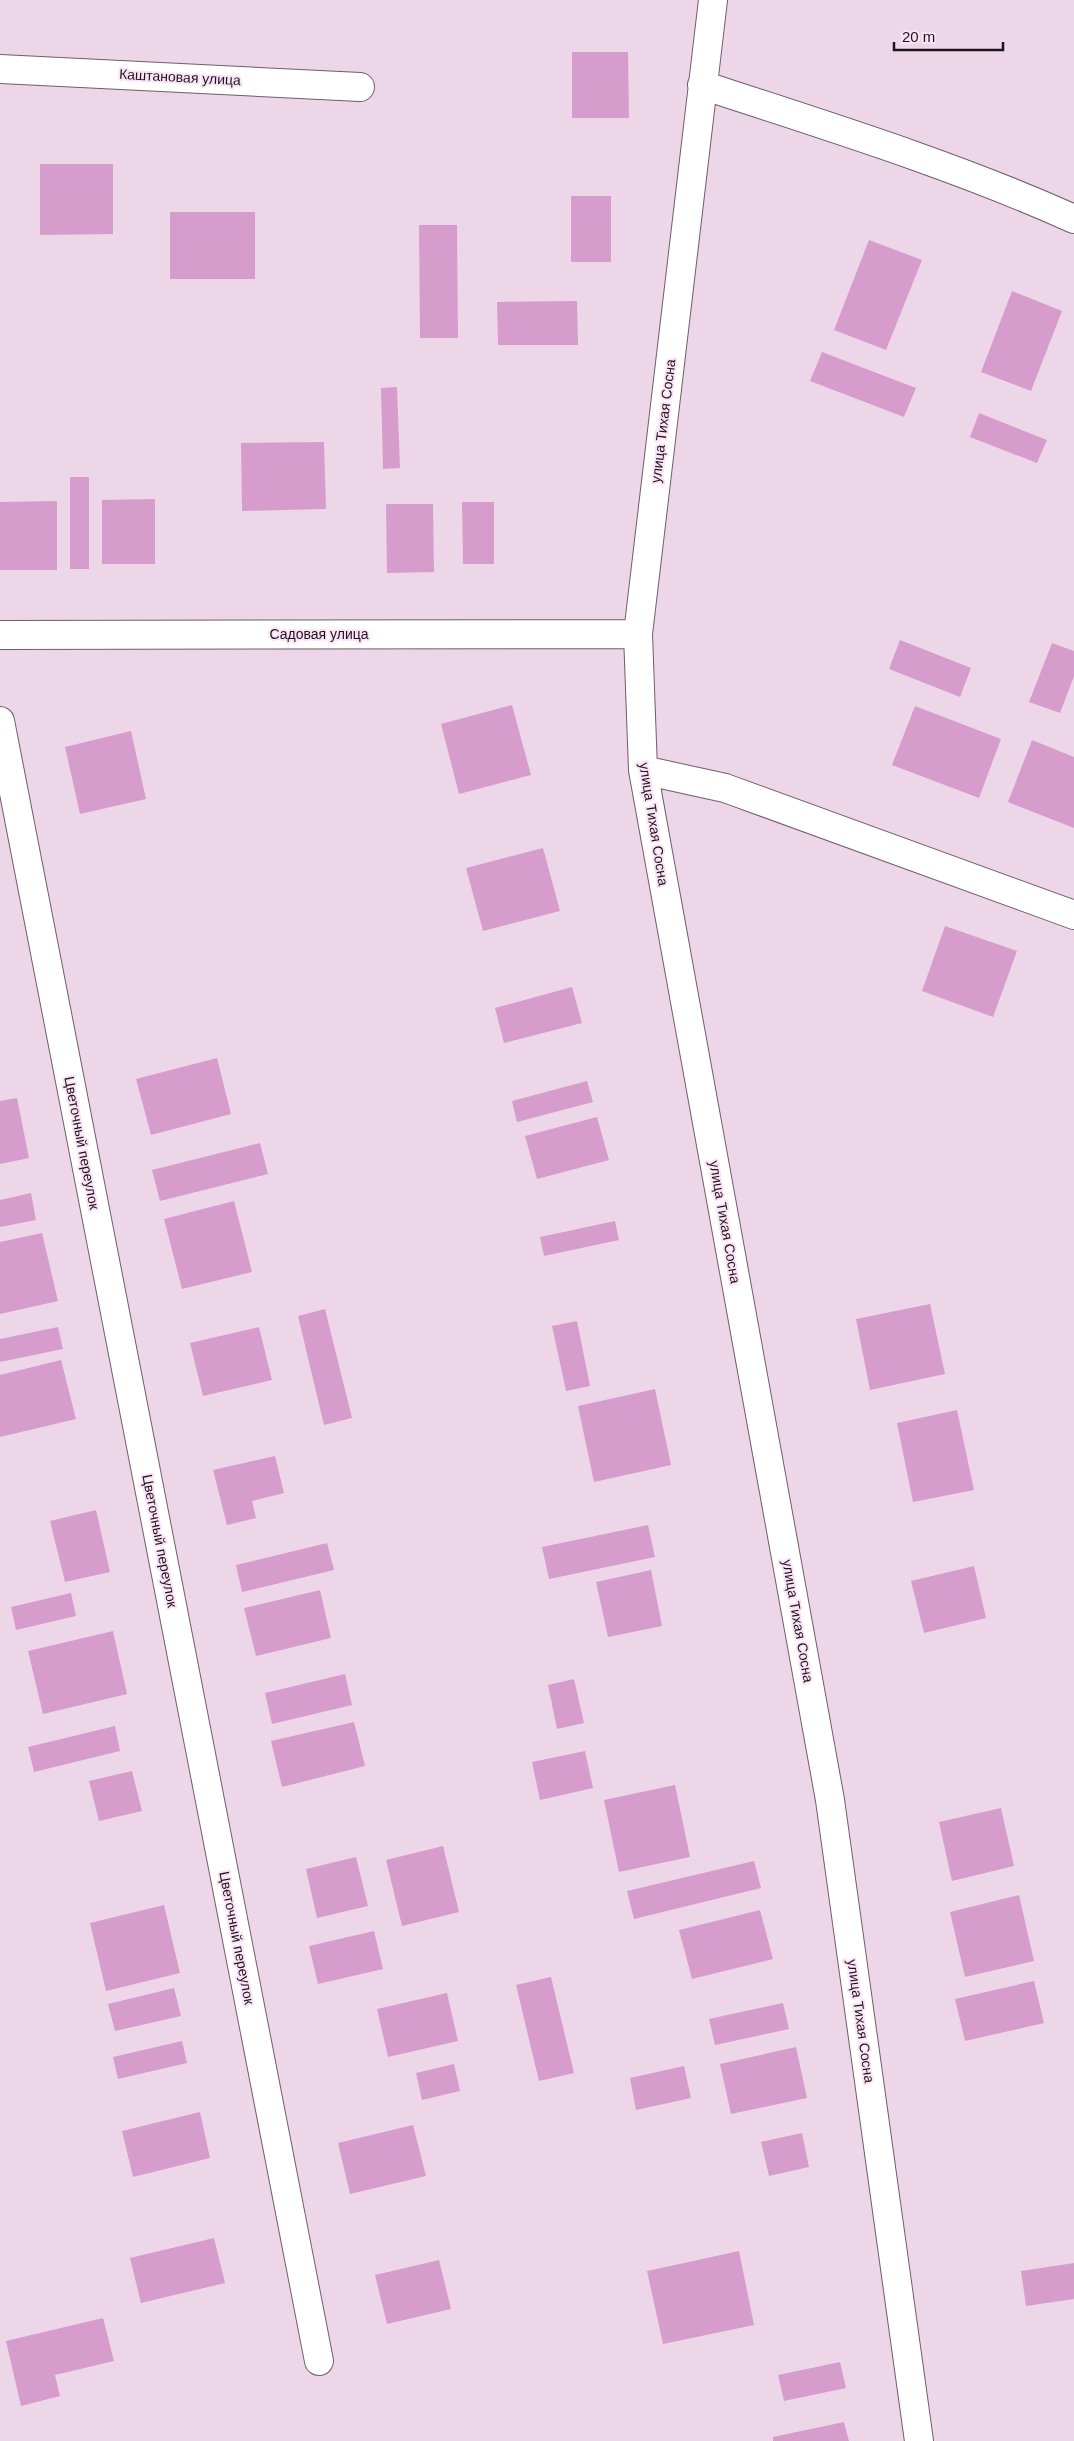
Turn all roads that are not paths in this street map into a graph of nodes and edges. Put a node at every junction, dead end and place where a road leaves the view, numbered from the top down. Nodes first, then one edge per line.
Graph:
1 (714, 0) edge
2 (0, 69) edge
3 (702, 85) junction
4 (360, 87) dead end
5 (1074, 219) edge
6 (638, 634) junction
7 (0, 635) edge
8 (0, 721) edge
9 (643, 770) junction
10 (1074, 914) edge
11 (319, 2361) dead end
12 (919, 2441) edge

1 - 3 street, улица Тихая Сосна
2 - 4 street, Каштановая улица
3 - 5 street
3 - 6 street, улица Тихая Сосна
6 - 7 street, Садовая улица
6 - 9 street, улица Тихая Сосна
8 - 11 street, Цветочный переулок
9 - 10 street
9 - 12 street, улица Тихая Сосна

